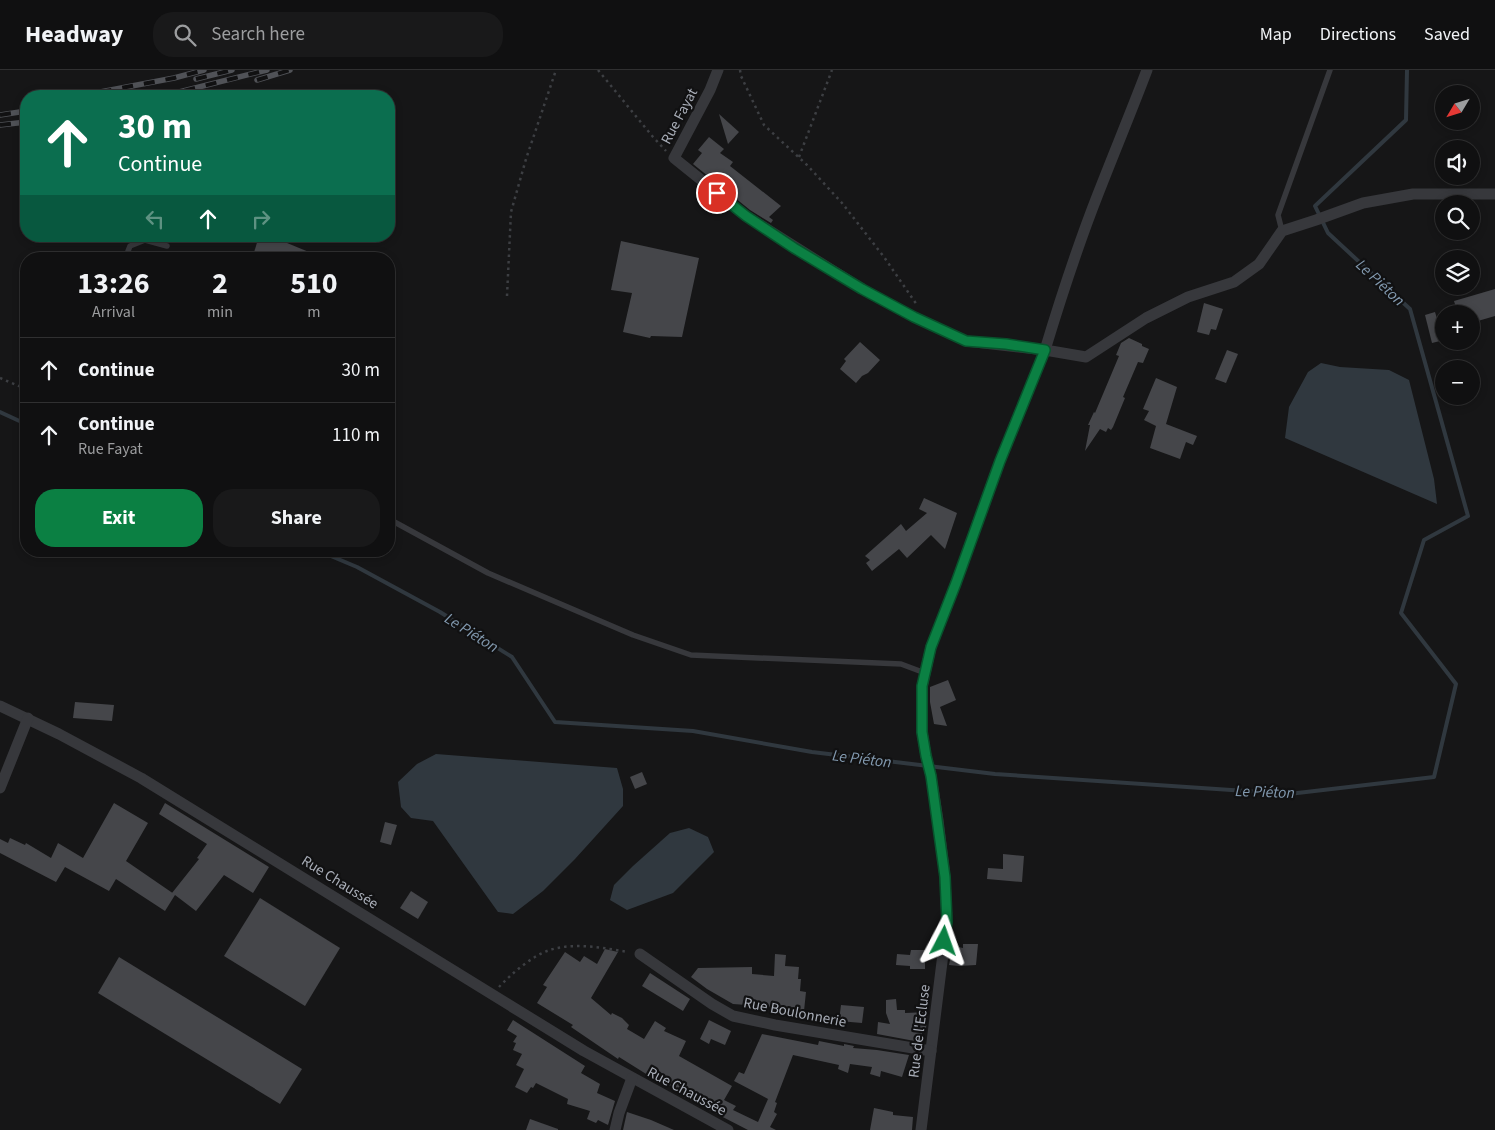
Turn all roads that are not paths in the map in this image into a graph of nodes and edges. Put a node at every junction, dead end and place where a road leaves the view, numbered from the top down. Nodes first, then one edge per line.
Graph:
1 (718, 70) edge
2 (1147, 70) edge
3 (1330, 70) edge
4 (1495, 194) edge
5 (1282, 231) junction
6 (140, 242) edge
7 (152, 242) edge
8 (167, 246) dead end
9 (128, 252) edge
10 (1045, 350) junction
11 (395, 523) edge
12 (925, 673) junction
13 (0, 706) edge
14 (28, 718) junction
15 (0, 788) edge
16 (640, 954) road end
17 (931, 1051) junction
18 (632, 1078) junction
19 (615, 1130) edge
20 (728, 1130) edge
21 (921, 1130) edge

1 - 10 street, Rue Fayat
2 - 10 street
3 - 5 lane
4 - 5 street
5 - 10 street, Rue Fayat
6 - 9 lane
7 - 8 lane
10 - 12 street
11 - 12 lane
12 - 17 street, Rue de l'Ecluse
13 - 14 street, Rue Chaussée
14 - 15 street
14 - 18 street, Rue Chaussée
16 - 17 street, Rue Boulonnerie
17 - 21 street, Rue de l'Ecluse
18 - 19 street, Rue Chaussée
18 - 20 street, Rue Chaussée

